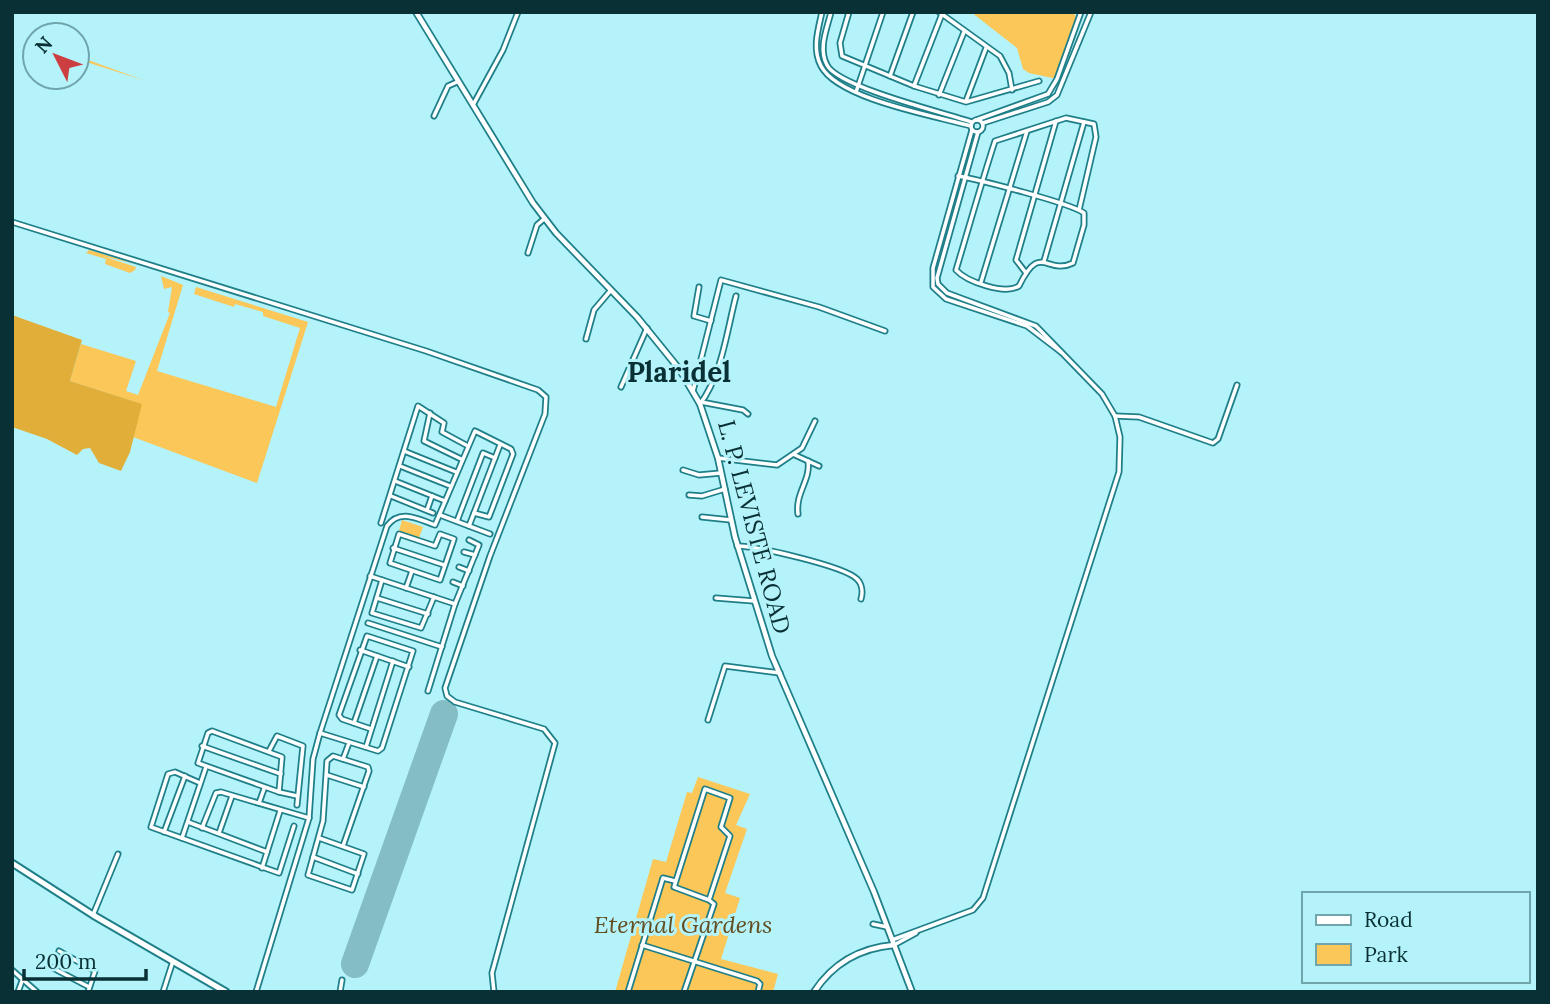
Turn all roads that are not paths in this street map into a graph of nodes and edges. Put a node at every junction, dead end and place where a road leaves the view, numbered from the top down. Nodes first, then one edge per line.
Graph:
1 (416, 12) edge
2 (518, 12) edge
3 (822, 12) edge
4 (831, 12) edge
5 (849, 12) edge
6 (883, 12) edge
7 (914, 12) edge
8 (1082, 12) edge
9 (1091, 12) edge
10 (940, 13) edge
11 (964, 32) junction
12 (986, 48) junction
13 (863, 66) junction
14 (890, 76) junction
15 (1039, 81) dead end
16 (457, 82) junction
17 (857, 86) junction
18 (914, 86) junction
19 (1012, 90) junction
20 (856, 92) junction
21 (939, 96) junction
22 (966, 102) junction
23 (472, 107) junction
24 (434, 116) dead end
25 (1056, 121) junction
26 (1084, 122) junction
27 (983, 123) junction
28 (973, 124) junction
29 (1027, 131) junction
30 (978, 132) junction
31 (958, 176) junction
32 (966, 178) junction
33 (983, 182) junction
34 (1009, 190) junction
35 (1035, 198) junction
36 (1061, 204) junction
37 (1079, 210) junction
38 (545, 218) junction
39 (12, 222) edge
40 (528, 253) dead end
41 (1044, 261) junction
42 (1026, 273) junction
43 (981, 282) junction
44 (699, 286) dead end
45 (611, 290) junction
46 (736, 296) dead end
47 (711, 321) junction
48 (647, 328) junction
49 (885, 331) dead end
50 (586, 339) dead end
51 (1061, 352) junction
52 (1237, 385) dead end
53 (621, 387) dead end
54 (693, 391) junction
55 (701, 403) junction
56 (430, 413) junction
57 (748, 414) dead end
58 (1115, 416) junction
59 (815, 421) dead end
60 (467, 445) junction
61 (500, 445) junction
62 (404, 452) junction
63 (795, 455) junction
64 (495, 458) junction
65 (718, 458) junction
66 (461, 459) junction
67 (808, 461) junction
68 (400, 466) junction
69 (819, 466) dead end
70 (683, 470) dead end
71 (456, 472) junction
72 (721, 472) junction
73 (395, 481) junction
74 (451, 486) junction
75 (725, 489) junction
76 (689, 495) dead end
77 (391, 496) junction
78 (433, 496) junction
79 (445, 501) junction
80 (427, 510) junction
81 (433, 513) dead end
82 (474, 513) junction
83 (798, 514) dead end
84 (440, 515) junction
85 (702, 517) dead end
86 (731, 520) junction
87 (457, 521) junction
88 (382, 523) dead end
89 (469, 526) junction
90 (490, 534) dead end
91 (469, 540) dead end
92 (737, 545) junction
93 (393, 548) junction
94 (464, 552) dead end
95 (475, 555) junction
96 (445, 565) junction
97 (459, 567) dead end
98 (412, 570) junction
99 (469, 571) junction
100 (370, 576) junction
101 (382, 580) junction
102 (453, 582) dead end
103 (463, 586) junction
104 (406, 588) junction
105 (377, 597) junction
106 (433, 597) junction
107 (716, 598) dead end
108 (861, 599) dead end
109 (754, 601) junction
110 (454, 604) junction
111 (428, 614) junction
112 (368, 623) dead end
113 (442, 647) junction
114 (360, 650) junction
115 (377, 656) junction
116 (393, 661) junction
117 (409, 667) junction
118 (779, 673) junction
119 (428, 691) dead end
120 (708, 720) dead end
121 (354, 723) junction
122 (371, 729) junction
123 (320, 733) junction
124 (349, 743) junction
125 (202, 746) junction
126 (366, 747) junction
127 (269, 751) junction
128 (343, 759) junction
129 (206, 767) junction
130 (281, 774) junction
131 (327, 775) junction
132 (185, 776) junction
133 (200, 783) junction
134 (364, 787) junction
135 (264, 788) junction
136 (279, 792) junction
137 (232, 796) junction
138 (298, 796) junction
139 (259, 803) junction
140 (297, 805) dead end
141 (280, 811) junction
142 (309, 818) junction
143 (188, 822) junction
144 (293, 826) dead end
145 (202, 828) junction
146 (164, 832) junction
147 (219, 834) junction
148 (319, 838) junction
149 (181, 839) junction
150 (343, 846) junction
151 (267, 852) junction
152 (118, 854) dead end
153 (313, 857) junction
154 (12, 863) edge
155 (262, 868) junction
156 (358, 874) junction
157 (675, 881) junction
158 (709, 900) junction
159 (93, 915) junction
160 (873, 924) dead end
161 (887, 927) junction
162 (893, 942) junction
163 (642, 945) junction
164 (59, 951) dead end
165 (697, 960) junction
166 (173, 961) junction
167 (51, 967) dead end
168 (12, 970) edge
169 (342, 980) dead end
170 (22, 981) dead end
171 (88, 989) edge
172 (18, 992) edge
173 (37, 992) edge
174 (163, 992) edge
175 (226, 992) edge
176 (256, 992) edge
177 (340, 992) edge
178 (494, 992) edge
179 (628, 992) edge
180 (684, 992) edge
181 (758, 992) edge
182 (814, 992) edge
183 (912, 992) edge

1 - 16 main road, L. P. LEVISTE ROAD
2 - 23 street
3 - 20 street
4 - 17 street
5 - 13 street
6 - 13 street
7 - 14 street
8 - 28 street
9 - 27 street
10 - 11 street
10 - 18 street
11 - 12 street
11 - 21 street
12 - 19 street
12 - 22 street
13 - 14 street
13 - 17 street
14 - 18 street
15 - 19 street
16 - 23 main road, L. P. LEVISTE ROAD
16 - 24 street
17 - 20 street
17 - 28 street
18 - 21 street
19 - 22 street
20 - 28 street
21 - 22 street
23 - 38 main road, L. P. LEVISTE ROAD
25 - 26 street
25 - 29 street
25 - 35 street
26 - 36 street
26 - 37 street
27 - 28 street
27 - 30 street
28 - 30 street
28 - 31 street
29 - 33 street
29 - 34 street
30 - 32 street
31 - 32 street
31 - 51 street
32 - 33 street
32 - 51 street
33 - 34 street
33 - 43 street
34 - 35 street
34 - 43 street
35 - 36 street
35 - 42 street
36 - 37 street
36 - 41 street
37 - 41 street
38 - 40 street
38 - 45 main road, L. P. LEVISTE ROAD
39 - 178 street
41 - 42 street
42 - 43 street
44 - 47 street
45 - 48 main road, L. P. LEVISTE ROAD
45 - 50 street
46 - 55 street
47 - 49 street
47 - 54 street
48 - 53 street
48 - 54 main road, L. P. LEVISTE ROAD
51 - 58 street
52 - 58 street
54 - 55 main road, L. P. LEVISTE ROAD
55 - 57 street
55 - 65 main road, L. P. LEVISTE ROAD
56 - 60 street
56 - 62 street
56 - 66 street
58 - 162 street
59 - 63 street
60 - 61 street
60 - 66 street
61 - 64 street
61 - 82 street
62 - 68 street
62 - 71 street
63 - 65 street
63 - 67 street
64 - 82 street
64 - 87 street
65 - 72 main road, L. P. LEVISTE ROAD
66 - 71 street
67 - 69 street
67 - 83 street
68 - 73 street
68 - 74 street
70 - 72 street
71 - 74 street
72 - 75 main road, L. P. LEVISTE ROAD
73 - 77 street
73 - 78 street
74 - 79 street
75 - 76 street
75 - 86 main road, L. P. LEVISTE ROAD
77 - 80 street
77 - 88 street
78 - 79 street
78 - 80 street
79 - 84 street
80 - 81 street
82 - 89 street
84 - 87 street
84 - 100 street
85 - 86 street
86 - 92 main road, L. P. LEVISTE ROAD
87 - 89 street
89 - 90 street
91 - 95 street
92 - 108 street
92 - 109 main road, L. P. LEVISTE ROAD
93 - 96 street
93 - 96 street
93 - 98 street
94 - 95 street
95 - 99 street
96 - 98 street
97 - 99 street
98 - 104 street
99 - 103 street
100 - 101 street
100 - 123 street
101 - 104 street
101 - 105 street
102 - 103 street
103 - 110 street
104 - 106 street
105 - 111 street
105 - 111 street
106 - 110 street
106 - 111 street
107 - 109 street
109 - 118 main road, L. P. LEVISTE ROAD
110 - 113 street
112 - 113 street
113 - 119 street
114 - 115 street
114 - 117 street
114 - 121 street
115 - 116 street
115 - 121 street
116 - 117 street
116 - 122 street
117 - 126 street
118 - 120 street
118 - 161 main road, L. P. LEVISTE ROAD
121 - 122 street
122 - 126 street
123 - 124 street
123 - 142 street
124 - 126 street
124 - 128 street
125 - 127 street
125 - 129 street
125 - 130 street
127 - 130 street
127 - 138 street
128 - 131 street
128 - 134 street
129 - 133 street
129 - 135 street
130 - 136 street
131 - 134 street
131 - 148 street
132 - 133 street
132 - 146 street
132 - 146 street
133 - 143 street
134 - 150 street
135 - 136 street
135 - 139 street
136 - 138 street
137 - 139 street
137 - 145 street
137 - 147 street
138 - 140 street
139 - 141 street
141 - 142 street
141 - 151 street
142 - 176 street
143 - 145 street
143 - 149 street
144 - 155 street
145 - 147 street
146 - 149 street
147 - 151 street
148 - 150 street
148 - 153 street
149 - 155 street
150 - 156 street
151 - 155 street
152 - 159 street
153 - 156 street
153 - 156 street
154 - 159 highway
157 - 158 street
157 - 158 street
157 - 163 street
158 - 165 street
159 - 166 highway
160 - 161 street
161 - 162 main road, L. P. LEVISTE ROAD
162 - 182 main road
162 - 183 main road, L. P. LEVISTE ROAD
163 - 165 street
163 - 179 street
164 - 171 street
165 - 180 street
165 - 181 street
166 - 174 street
166 - 175 highway
167 - 171 street
168 - 173 street
169 - 177 street
170 - 172 street

